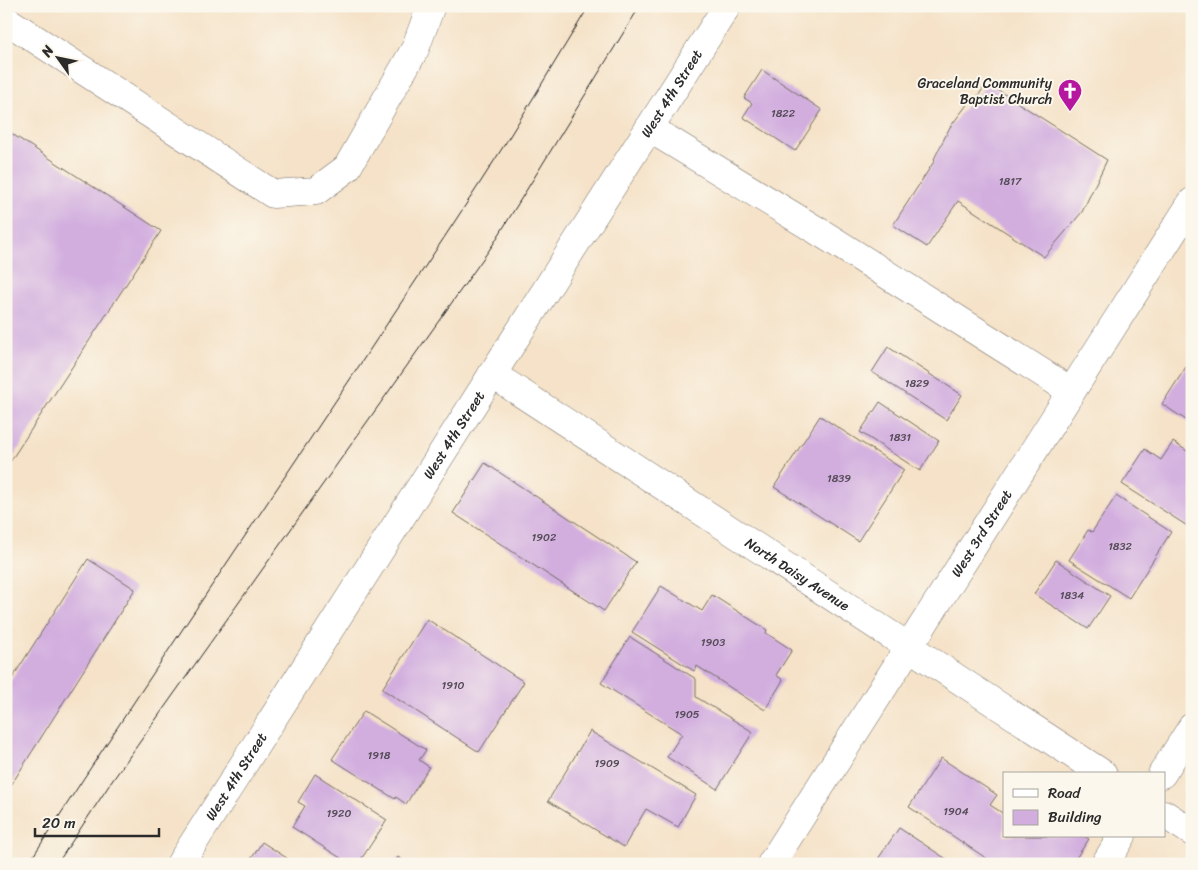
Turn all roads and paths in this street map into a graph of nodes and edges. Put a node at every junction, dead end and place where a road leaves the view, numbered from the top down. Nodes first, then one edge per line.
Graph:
1 (431, 6) edge
2 (727, 6) edge
3 (6, 20) edge
4 (649, 128) junction
5 (1192, 202) edge
6 (492, 374) junction
7 (1071, 391) junction
8 (909, 647) junction
9 (1192, 727) edge
10 (1100, 772) edge
11 (1163, 772) edge
12 (1166, 815) edge
13 (1192, 832) edge
14 (1121, 838) edge
15 (180, 864) edge
16 (771, 864) edge
17 (1105, 864) edge

1 - 3 street
2 - 4 street, West 4th Street
4 - 6 street, West 4th Street
4 - 7 street
5 - 7 street, West 3rd Street
6 - 8 street, North Daisy Avenue
6 - 15 street, West 4th Street
7 - 8 street, West 3rd Street
8 - 10 street, North Daisy Avenue
8 - 16 street, West 3rd Street
9 - 11 street
12 - 13 street
14 - 17 street

